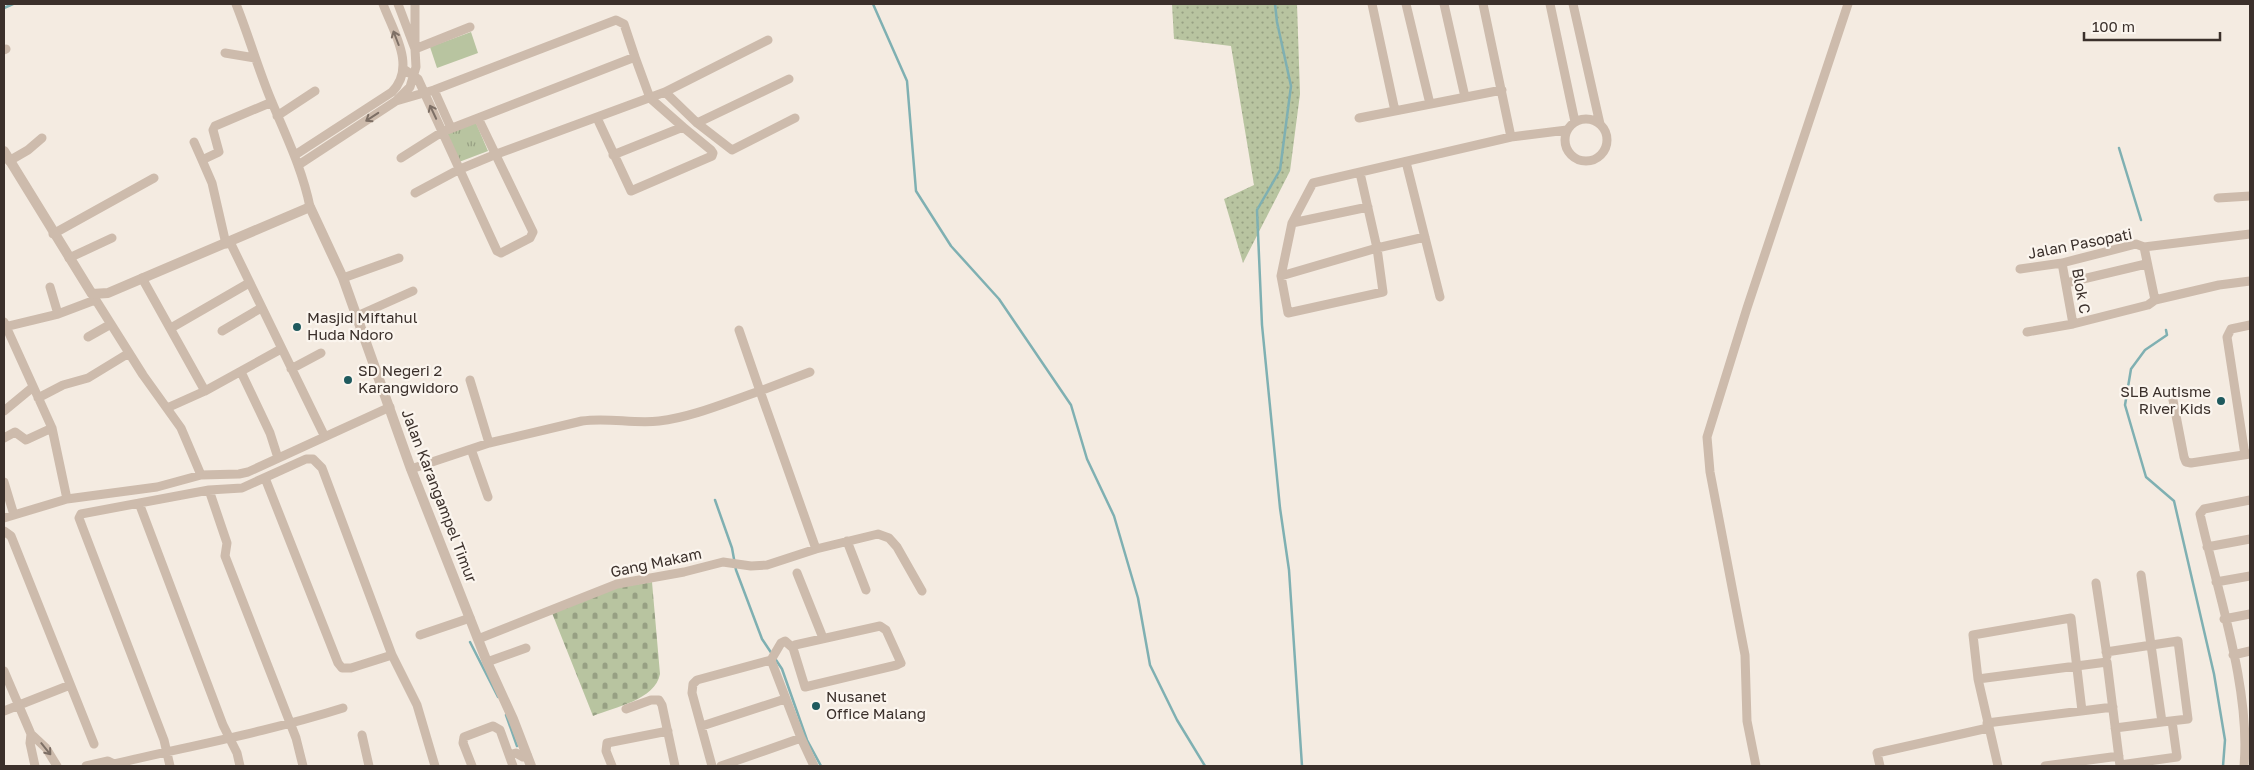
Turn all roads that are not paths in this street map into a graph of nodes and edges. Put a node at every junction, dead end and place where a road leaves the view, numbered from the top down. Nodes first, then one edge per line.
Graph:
1 (236, 4) edge
2 (382, 4) edge
3 (398, 4) edge
4 (415, 4) edge
5 (1372, 4) edge
6 (1406, 4) edge
7 (1444, 4) edge
8 (1483, 4) edge
9 (1550, 4) edge
10 (1573, 4) edge
11 (1848, 4) edge
12 (470, 27) dead end
13 (768, 40) dead end
14 (415, 49) junction
15 (224, 53) dead end
16 (635, 57) junction
17 (255, 58) junction
18 (405, 70) junction
19 (414, 75) junction
20 (789, 79) dead end
21 (1502, 90) junction
22 (315, 91) dead end
23 (429, 92) junction
24 (665, 92) junction
25 (1465, 97) junction
26 (650, 98) junction
27 (396, 101) junction
28 (272, 102) junction
29 (1430, 104) junction
30 (1395, 111) junction
31 (277, 116) junction
32 (478, 118) junction
33 (597, 118) junction
34 (794, 118) dead end
35 (1359, 118) dead end
36 (1575, 122) junction
37 (697, 123) junction
38 (1600, 124) junction
39 (683, 127) junction
40 (447, 130) junction
41 (1567, 130) junction
42 (1511, 137) junction
43 (42, 138) dead end
44 (194, 142) dead end
45 (295, 155) junction
46 (494, 155) junction
47 (613, 155) junction
48 (6, 156) edge
49 (401, 158) dead end
50 (202, 160) junction
51 (1406, 162) junction
52 (300, 164) junction
53 (458, 170) junction
54 (1360, 173) junction
55 (154, 178) dead end
56 (415, 193) dead end
57 (2250, 196) edge
58 (2218, 198) dead end
59 (310, 207) junction
60 (1368, 207) junction
61 (1292, 223) junction
62 (53, 234) junction
63 (2250, 234) edge
64 (1425, 236) junction
65 (112, 238) dead end
66 (228, 243) junction
67 (2144, 247) junction
68 (1377, 248) junction
69 (69, 258) junction
70 (399, 258) dead end
71 (2062, 263) junction
72 (2146, 264) junction
73 (2020, 269) dead end
74 (1280, 276) junction
75 (142, 278) junction
76 (343, 278) junction
77 (2250, 281) edge
78 (249, 283) junction
79 (2066, 283) junction
80 (50, 287) dead end
81 (413, 291) dead end
82 (94, 297) junction
83 (1440, 297) dead end
84 (2155, 300) junction
85 (261, 308) junction
86 (58, 314) junction
87 (357, 316) junction
88 (111, 324) junction
89 (2074, 324) junction
90 (5, 325) edge
91 (2250, 325) edge
92 (171, 328) junction
93 (739, 330) dead end
94 (222, 331) dead end
95 (2027, 332) dead end
96 (88, 337) dead end
97 (281, 349) junction
98 (129, 353) junction
99 (321, 353) dead end
100 (291, 368) junction
101 (241, 372) junction
102 (810, 372) dead end
103 (470, 380) dead end
104 (33, 387) junction
105 (206, 391) junction
106 (760, 392) junction
107 (38, 398) junction
108 (2173, 400) dead end
109 (390, 407) junction
110 (4, 408) edge
111 (167, 408) junction
112 (52, 428) junction
113 (324, 435) junction
114 (4, 438) edge
115 (489, 443) junction
116 (471, 449) junction
117 (2248, 454) edge
118 (278, 458) junction
119 (411, 469) junction
120 (201, 475) junction
121 (265, 478) junction
122 (4, 482) edge
123 (209, 490) junction
124 (488, 497) dead end
125 (67, 499) junction
126 (2250, 500) edge
127 (139, 503) junction
128 (14, 515) junction
129 (4, 518) edge
130 (4, 531) edge
131 (2250, 539) edge
132 (847, 541) junction
133 (2207, 547) junction
134 (816, 548) junction
135 (797, 574) dead end
136 (2141, 575) dead end
137 (2250, 576) edge
138 (2216, 582) junction
139 (2096, 583) dead end
140 (866, 590) dead end
141 (922, 591) dead end
142 (2250, 614) edge
143 (470, 618) junction
144 (2224, 619) junction
145 (420, 635) dead end
146 (823, 638) junction
147 (478, 639) junction
148 (2150, 645) junction
149 (526, 648) dead end
150 (793, 648) junction
151 (2250, 651) edge
152 (2233, 654) junction
153 (392, 655) junction
154 (773, 657) junction
155 (2107, 657) junction
156 (487, 662) junction
157 (2078, 666) junction
158 (4, 671) edge
159 (1978, 679) junction
160 (70, 685) junction
161 (2250, 688) edge
162 (2240, 689) junction
163 (785, 699) junction
164 (18, 706) junction
165 (2113, 707) junction
166 (343, 708) dead end
167 (626, 709) dead end
168 (4, 711) edge
169 (2082, 711) junction
170 (2172, 721) junction
171 (2162, 722) junction
172 (290, 725) junction
173 (702, 726) junction
174 (1987, 726) junction
175 (2247, 726) edge
176 (2115, 728) junction
177 (668, 731) junction
178 (31, 734) junction
179 (362, 735) dead end
180 (801, 738) junction
181 (230, 739) junction
182 (94, 744) dead end
183 (167, 751) junction
184 (509, 755) junction
185 (525, 756) junction
186 (2119, 762) edge
187 (2246, 764) edge
188 (96, 765) edge
189 (113, 765) edge
190 (35, 766) edge
191 (57, 766) edge
192 (86, 766) edge
193 (170, 766) edge
194 (240, 766) edge
195 (303, 766) edge
196 (369, 766) edge
197 (434, 766) edge
198 (472, 766) edge
199 (513, 766) edge
200 (531, 766) edge
201 (612, 766) edge
202 (676, 766) edge
203 (712, 766) edge
204 (721, 766) edge
205 (814, 766) edge
206 (1756, 766) edge
207 (1880, 766) edge
208 (1998, 766) edge
209 (2045, 766) edge

1 - 17 street, Jalan Karangampel Timur
18 -> 2 street
3 - 14 street
4 - 14 street
5 - 30 street
6 - 29 street
7 - 25 street
8 - 21 street
9 - 36 street
10 - 38 street
11 - 206 street
12 - 14 street
13 - 24 street
14 - 19 street
15 - 17 street
16 - 23 street
16 - 26 street
16 - 32 street
17 - 28 street, Jalan Karangampel Timur
18 - 19 street
18 - 45 street
19 - 23 street
19 - 27 street
20 - 37 street
21 - 25 street
21 - 42 street
22 - 31 street
23 - 27 street
23 - 40 street
24 - 26 street
24 - 37 street
25 - 29 street
26 - 33 street
26 - 39 street
27 -> 52 street
28 - 31 street, Jalan Karangampel Timur
28 - 50 street
29 - 30 street
30 - 35 street
31 - 45 street, Jalan Karangampel Timur
32 - 40 street
32 - 46 street
33 - 46 street
33 - 47 street
34 - 37 street
36 - 38 street
36 - 41 street
38 - 41 street
39 - 47 street
39 - 47 street
40 - 49 street
40 - 53 street
41 - 42 street
42 - 51 street
43 - 48 street
44 - 50 street
45 - 52 street, Jalan Karangampel Timur
46 - 53 street
46 - 53 street
48 - 62 street
50 - 66 street
51 - 54 street
51 - 64 street
52 - 59 street, Jalan Karangampel Timur
53 - 56 street
54 - 60 street
54 - 61 street
55 - 62 street
57 - 58 street
59 - 66 street
59 - 76 street, Jalan Karangampel Timur
60 - 61 street
60 - 68 street
61 - 74 street
62 - 69 street
63 - 67 street, Jalan Pasopati
64 - 68 street
64 - 83 street
65 - 69 street
66 - 75 street
66 - 78 street
67 - 71 street, Jalan Pasopati
67 - 72 street
68 - 74 street
68 - 74 street
69 - 82 street
70 - 76 street
71 - 73 street, Jalan Pasopati
71 - 79 street, Blok C
72 - 79 street
72 - 84 street
75 - 82 street
75 - 92 street
76 - 87 street, Jalan Karangampel Timur
77 - 84 street
78 - 85 street
78 - 92 street
79 - 89 street, Blok C
80 - 86 street
81 - 87 street
82 - 86 street
82 - 88 street
84 - 89 street
85 - 94 street
85 - 97 street
86 - 90 street
87 - 109 street, Jalan Karangampel Timur
88 - 96 street
88 - 98 street
89 - 95 street
90 - 104 street
91 - 117 street
92 - 105 street
93 - 106 street
97 - 100 street
97 - 101 street
98 - 107 street
98 - 111 street
99 - 100 street
100 - 113 street
101 - 105 street
101 - 118 street
102 - 106 street
103 - 115 street
104 - 107 street
104 - 110 street
105 - 111 street
106 - 115 street
106 - 134 street
107 - 112 street
108 - 117 street
109 - 113 street
109 - 119 street, Jalan Karangampel Timur
111 - 120 street
112 - 114 street
112 - 125 street
113 - 118 street
115 - 116 street
116 - 119 street
116 - 124 street
118 - 120 street
119 - 143 street, Jalan Karangampel Timur
120 - 125 street
121 - 123 street
121 - 153 street
121 - 153 street
122 - 128 street
123 - 127 street
123 - 172 street
125 - 128 street
126 - 133 street
127 - 181 street
127 - 183 street
128 - 129 street
130 - 160 street
131 - 133 street
132 - 134 street, Gang Makam
132 - 140 street
132 - 141 street, Gang Makam
133 - 138 street
134 - 147 street, Gang Makam
135 - 146 street
136 - 148 street
137 - 138 street
138 - 144 street
139 - 155 street
142 - 144 street
143 - 145 street
143 - 147 street, Jalan Karangampel Timur
144 - 152 street
146 - 150 street
146 - 150 street
147 - 156 street, Jalan Karangampel Timur
148 - 155 street
148 - 170 street
148 - 171 street
149 - 156 street
150 - 154 street
151 - 152 street
152 - 162 street
153 - 197 street
154 - 163 street
154 - 173 street
155 - 157 street
155 - 165 street
156 - 185 street, Jalan Karangampel Timur
157 - 159 street
157 - 159 street
157 - 169 street
158 - 164 street
159 - 174 street
160 - 164 street
160 - 182 street
161 - 162 street
162 - 175 street
163 - 173 street
163 - 180 street
164 - 168 street
164 - 178 street
165 - 169 street
165 - 176 street
166 - 172 street
167 - 177 street
169 - 174 street
170 - 171 street
170 - 186 street
171 - 176 street
172 - 181 street
172 - 195 street
173 - 203 street
174 - 207 street
174 - 208 street
175 - 187 street
176 - 186 street
177 - 201 street
177 - 202 street
178 - 190 street
178 -> 191 street
179 - 196 street
180 - 204 street
180 - 205 street
181 - 183 street
181 - 194 street
183 - 189 street
183 - 193 street
184 - 185 street
184 - 198 street
184 - 199 street
185 - 199 street
185 - 200 street, Jalan Karangampel Timur
186 - 209 street
188 - 189 street
188 - 192 street

